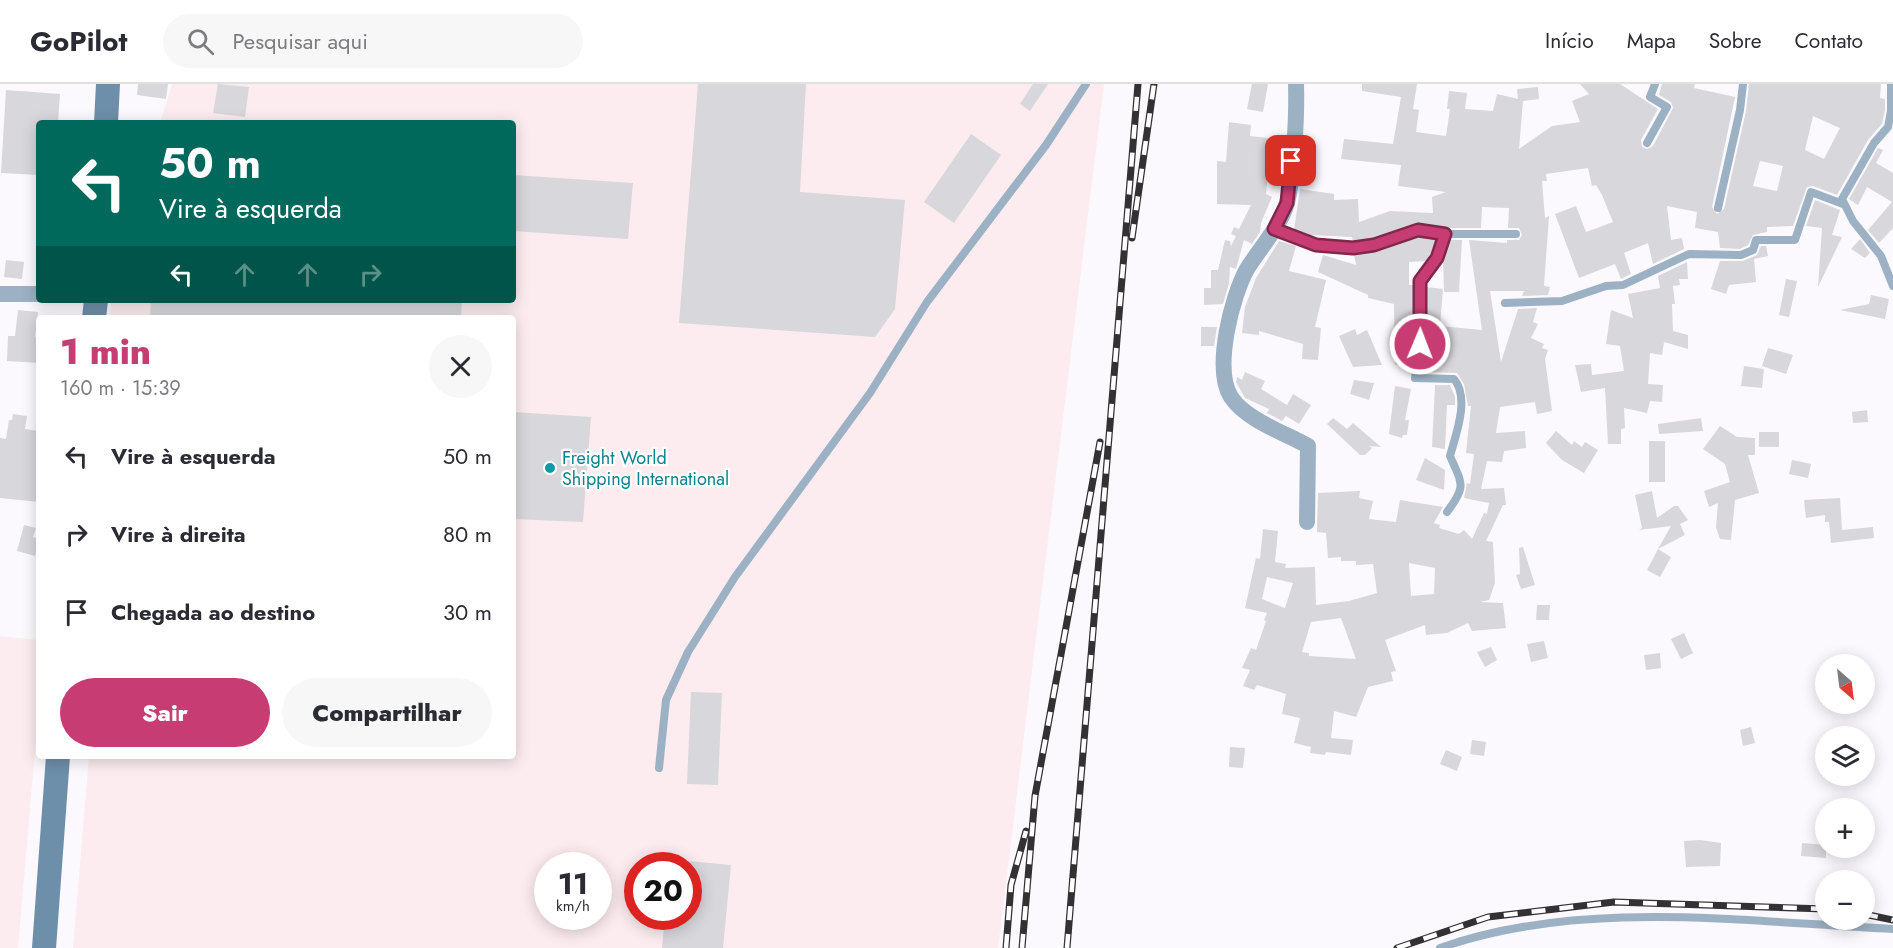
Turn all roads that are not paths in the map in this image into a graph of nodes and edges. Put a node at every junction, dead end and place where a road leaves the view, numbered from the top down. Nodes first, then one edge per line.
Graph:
1 (108, 84) edge
2 (1086, 84) edge
3 (1296, 84) edge
4 (1655, 84) edge
5 (1743, 84) edge
6 (1891, 84) edge
7 (106, 120) edge
8 (1647, 143) dead end
9 (1843, 204) junction
10 (1718, 208) dead end
11 (1274, 229) junction
12 (1445, 234) junction
13 (1516, 234) dead end
14 (1893, 286) edge
15 (0, 294) edge
16 (36, 294) edge
17 (1505, 303) dead end
18 (1447, 512) dead end
19 (1307, 522) dead end
20 (58, 759) edge
21 (659, 768) dead end
22 (1893, 929) edge
23 (45, 948) edge
24 (1440, 948) edge

1 - 7 main road
2 - 21 lane
3 - 11 street
4 - 8 lane
5 - 10 lane
6 - 9 lane
9 - 14 lane
9 - 17 lane
11 - 12 lane
11 - 19 street
12 - 13 lane
12 - 18 lane
15 - 16 street
20 - 23 main road
22 - 24 lane

